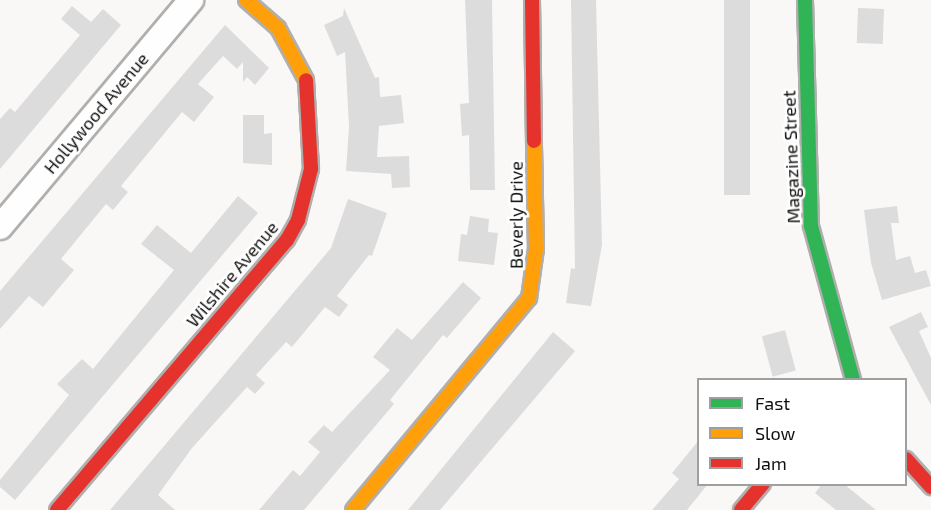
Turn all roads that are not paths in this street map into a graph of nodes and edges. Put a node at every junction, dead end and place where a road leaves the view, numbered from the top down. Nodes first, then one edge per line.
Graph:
1 (191, 0) edge
2 (246, 0) edge
3 (532, 0) edge
4 (805, 0) edge
5 (0, 227) edge
6 (852, 378) edge
7 (907, 460) edge
8 (760, 486) edge
9 (931, 487) edge
10 (57, 510) edge
11 (353, 510) edge
12 (741, 510) edge

1 - 5 street, Hollywood Avenue
2 - 10 street, Wilshire Avenue
3 - 11 street, Beverly Drive
4 - 6 street, Magazine Street
7 - 9 street
8 - 12 street

